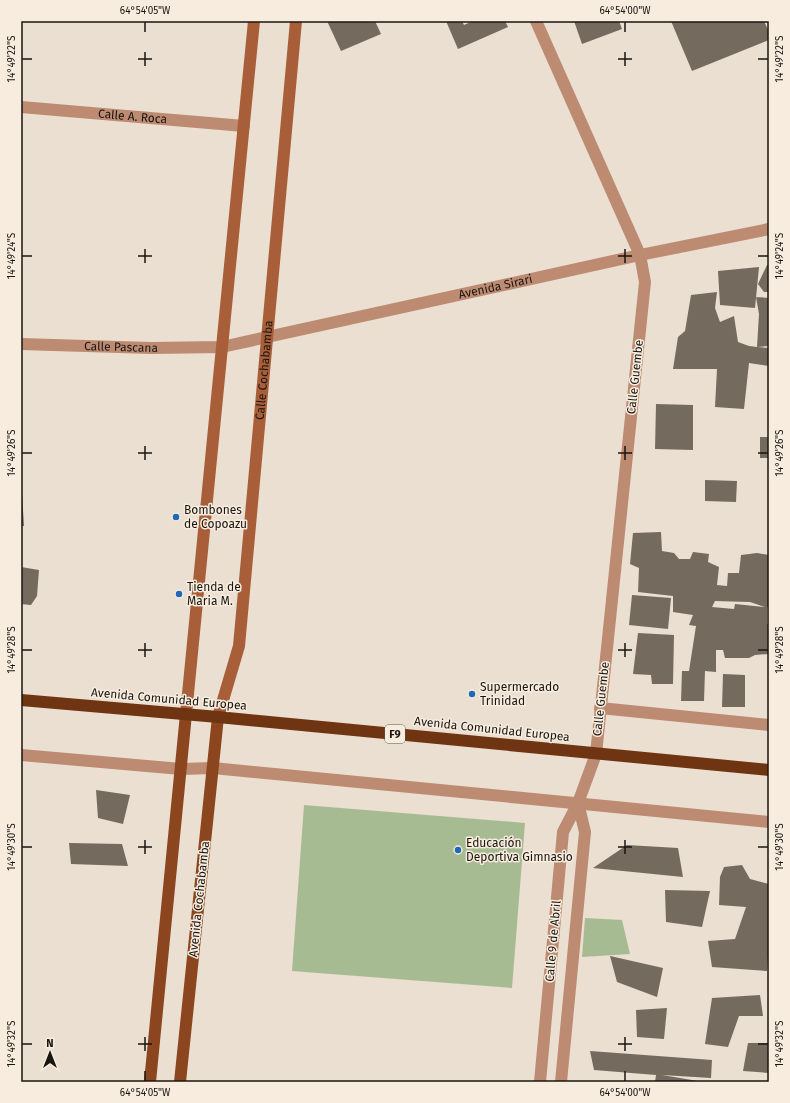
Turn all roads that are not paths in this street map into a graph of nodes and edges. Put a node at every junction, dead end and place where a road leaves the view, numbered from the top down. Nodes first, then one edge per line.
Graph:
1 (254, 21) edge
2 (296, 21) edge
3 (536, 21) edge
4 (21, 107) edge
5 (244, 126) junction
6 (769, 229) edge
7 (640, 255) junction
8 (268, 336) junction
9 (21, 344) edge
10 (222, 347) junction
11 (21, 700) edge
12 (600, 708) junction
13 (186, 714) junction
14 (218, 717) junction
15 (769, 725) edge
16 (596, 754) junction
17 (21, 755) edge
18 (213, 768) junction
19 (181, 769) junction
20 (769, 770) edge
21 (578, 803) junction
22 (769, 822) edge
23 (150, 1082) edge
24 (180, 1082) edge
25 (540, 1082) edge
26 (561, 1082) edge

1 - 5 street
2 - 8 street, Calle Cochabamba
3 - 7 street, Calle Guembe
4 - 5 street, Calle A. Roca
5 - 10 street
6 - 7 street, Avenida Sirari
7 - 8 street, Avenida Sirari
7 - 12 street, Calle Guembe
8 - 10 street, Avenida Sirari
8 - 14 street, Calle Cochabamba
9 - 10 street, Calle Pascana
10 - 13 street
11 - 13 highway, Avenida Comunidad Europea / F9
12 - 15 street
12 - 16 street, Calle Guembe
13 - 14 highway, Avenida Comunidad Europea / F9
13 - 19 main road
14 - 16 highway, Avenida Comunidad Europea / F9
14 - 18 main road, Avenida Cochabamba
16 - 20 highway, Avenida Comunidad Europea / F9
16 - 21 street, Calle 9 de Abril
17 - 19 street
18 - 19 street
18 - 21 street
18 - 24 main road, Avenida Cochabamba
19 - 23 main road
21 - 22 street
21 - 25 street, Calle 9 de Abril
21 - 26 street, Calle 9 de Abril

